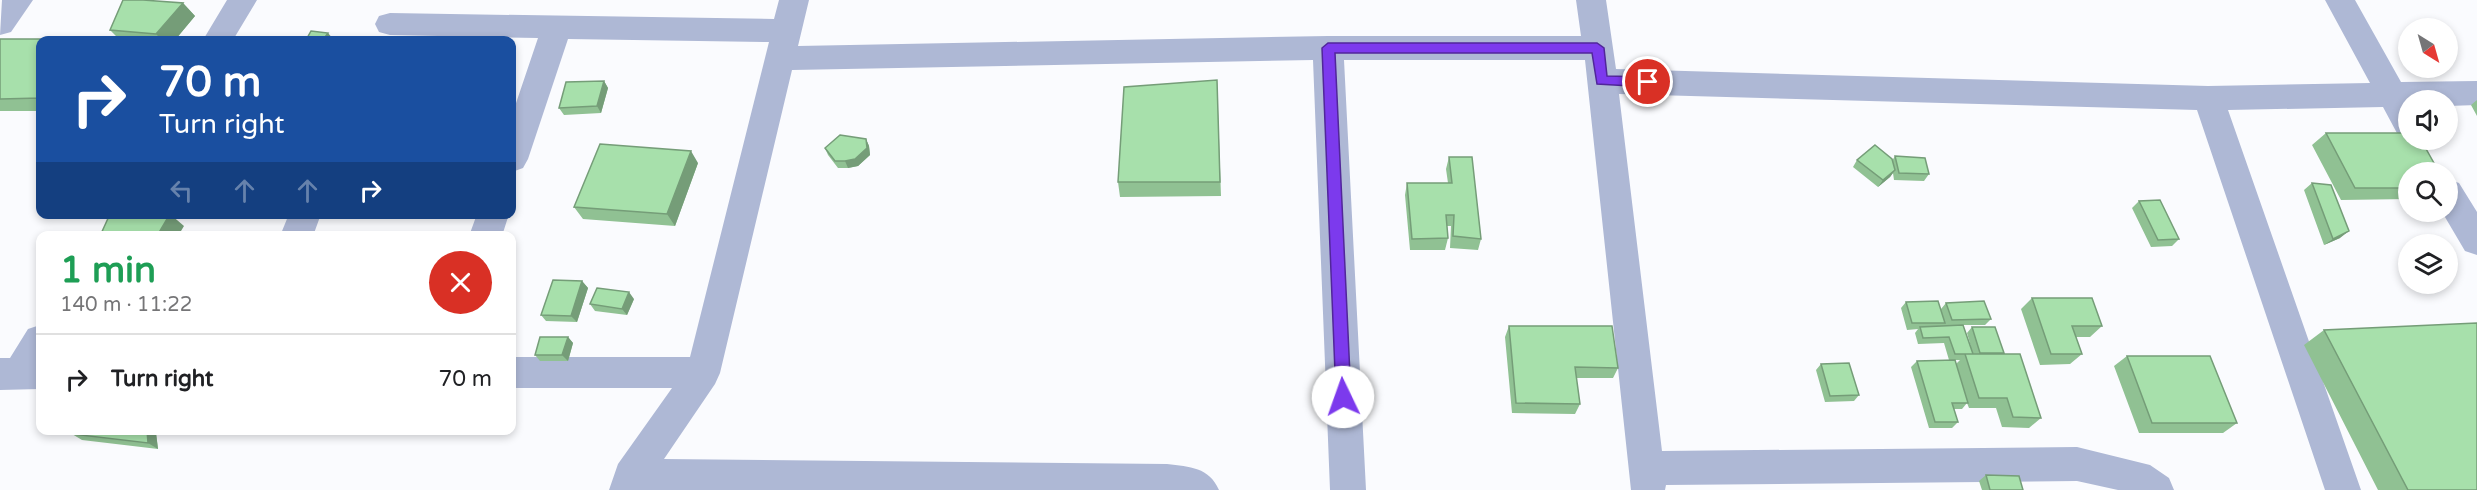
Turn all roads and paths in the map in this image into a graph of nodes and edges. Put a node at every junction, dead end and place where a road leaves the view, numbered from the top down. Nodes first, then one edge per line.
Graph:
1 (18, 0) edge
2 (242, 0) edge
3 (794, 0) edge
4 (1591, 0) edge
5 (2340, 0) edge
6 (391, 21) edge
7 (0, 24) edge
8 (557, 27) junction
9 (220, 36) edge
10 (783, 45) junction
11 (1328, 48) junction
12 (1597, 48) junction
13 (1601, 81) junction
14 (2477, 93) edge
15 (2391, 95) junction
16 (2208, 98) junction
17 (2398, 107) edge
18 (516, 147) edge
19 (2458, 209) edge
20 (2477, 241) edge
21 (36, 347) edge
22 (516, 372) edge
23 (703, 373) junction
24 (20, 374) edge
25 (1647, 479) edge
26 (629, 483) edge
27 (1201, 490) edge
28 (1347, 490) edge
29 (2156, 490) edge
30 (2343, 490) edge

1 - 7 street
2 - 9 street
3 - 10 street
4 - 12 street
5 - 15 street
6 - 8 street
8 - 10 street
8 - 18 street
10 - 11 street
10 - 23 street
11 - 12 street
11 - 28 street
12 - 13 street
13 - 16 street
13 - 25 street
14 - 15 street
15 - 16 street
15 - 17 street
16 - 30 street
19 - 20 street
21 - 24 street
22 - 23 street
23 - 26 street
25 - 29 street
26 - 27 street

